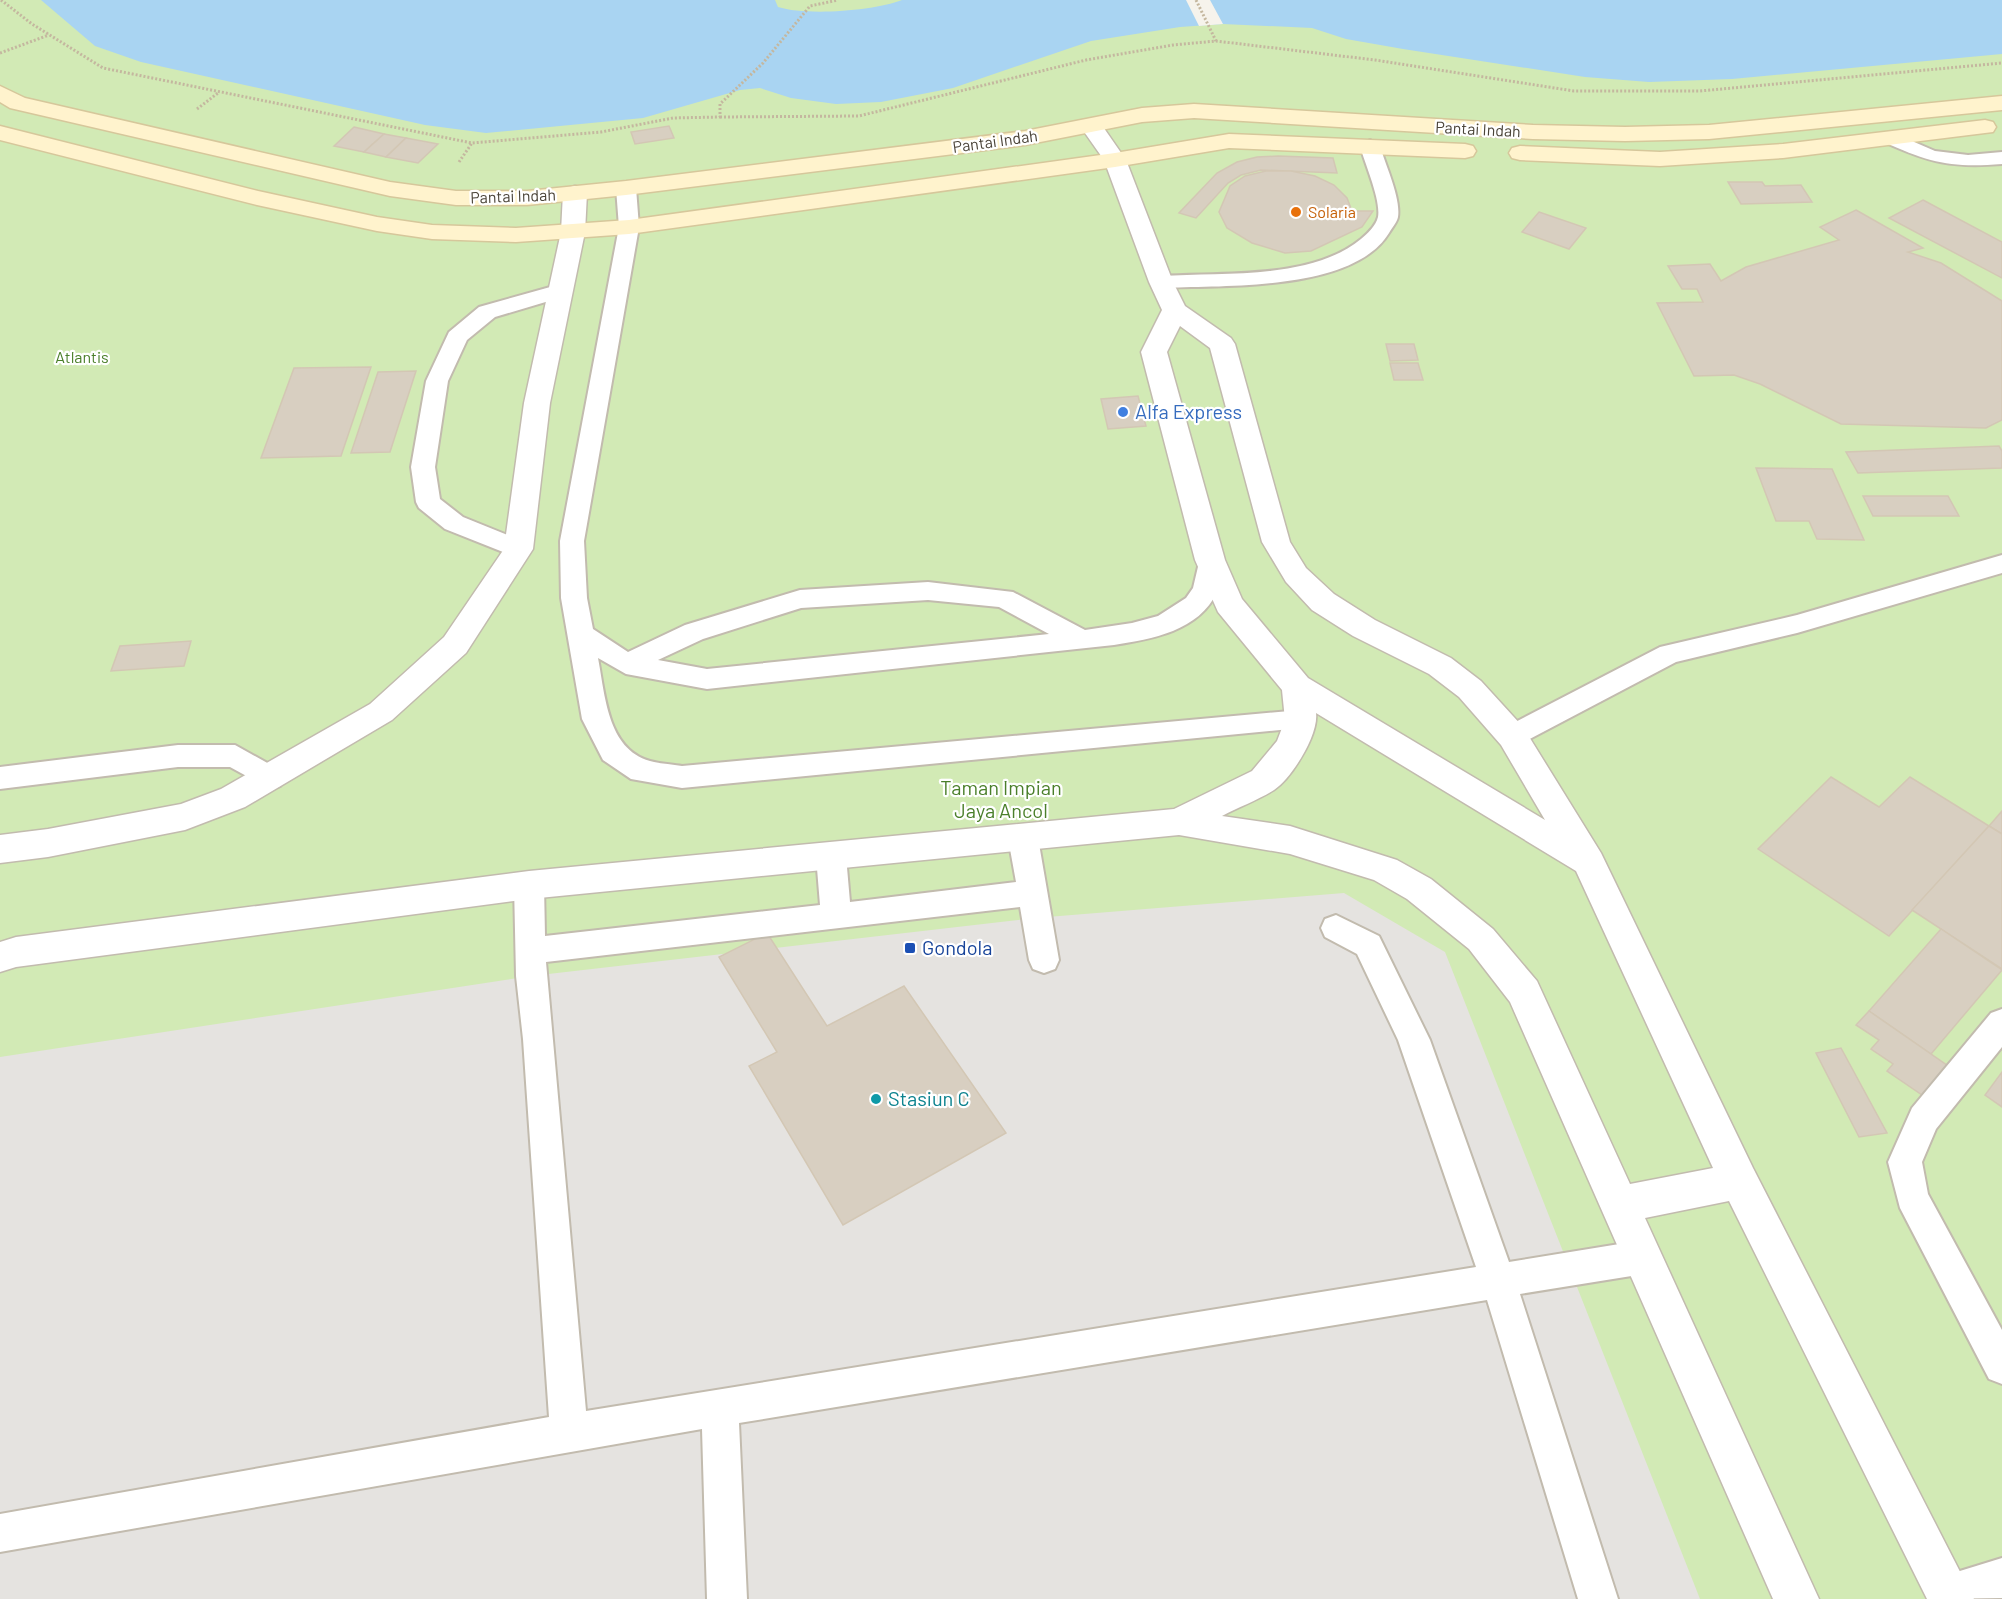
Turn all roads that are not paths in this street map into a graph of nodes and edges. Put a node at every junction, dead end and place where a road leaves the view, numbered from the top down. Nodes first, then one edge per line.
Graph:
1 (0, 93) edge
2 (2002, 103) edge
3 (1091, 126) junction
4 (2002, 126) edge
5 (0, 133) edge
6 (1891, 138) junction
7 (1370, 146) junction
8 (2002, 158) edge
9 (1115, 160) junction
10 (626, 188) junction
11 (575, 193) junction
12 (456, 198) junction
13 (629, 227) junction
14 (432, 232) junction
15 (573, 232) junction
16 (1161, 282) junction
17 (561, 290) junction
18 (1175, 310) junction
19 (518, 549) junction
20 (1210, 560) junction
21 (2002, 564) edge
22 (580, 633) junction
23 (1082, 640) junction
24 (626, 664) junction
25 (1297, 686) junction
26 (1301, 720) junction
27 (1512, 736) junction
28 (0, 778) edge
29 (270, 778) junction
30 (1179, 822) junction
31 (1023, 838) junction
32 (0, 849) edge
33 (831, 856) junction
34 (1589, 863) junction
35 (529, 885) junction
36 (1031, 892) junction
37 (836, 916) junction
38 (1336, 928) dead end
39 (531, 951) junction
40 (0, 957) edge
41 (1044, 960) dead end
42 (2002, 1023) edge
43 (1739, 1181) junction
44 (1621, 1204) junction
45 (1644, 1257) junction
46 (1499, 1282) junction
47 (2002, 1366) edge
48 (720, 1407) junction
49 (569, 1431) junction
50 (0, 1533) edge
51 (2002, 1578) edge
52 (1949, 1596) edge
53 (727, 1599) edge
54 (1598, 1599) edge
55 (1796, 1599) edge

1 - 12 street, Pantai Indah
2 - 3 street, Pantai Indah
3 - 9 street
3 - 10 street, Pantai Indah
4 - 6 street, Pantai Indah
5 - 14 street, Pantai Indah
6 - 7 street, Pantai Indah
6 - 8 lane
7 - 9 street, Pantai Indah
7 - 16 lane
9 - 13 street, Pantai Indah
9 - 16 street
10 - 11 street, Pantai Indah
10 - 13 lane
11 - 12 street, Pantai Indah
11 - 15 street
12 - 14 street
13 - 15 street, Pantai Indah
13 - 22 lane
14 - 15 street, Pantai Indah
15 - 17 street
16 - 18 street
17 - 19 street
17 - 19 lane
18 - 20 street
18 - 27 street
19 - 29 street
20 - 23 lane
20 - 25 street
21 - 27 lane
22 - 24 lane
22 - 26 lane
23 - 24 lane
23 - 24 lane
25 - 26 street
25 - 34 street
26 - 30 street
27 - 34 street
28 - 29 lane
29 - 32 street
30 - 31 street
30 - 44 street
31 - 33 street
31 - 36 lane
33 - 35 street
33 - 37 lane
34 - 43 street
35 - 39 lane
35 - 40 street
36 - 37 lane
36 - 41 lane
37 - 39 lane
38 - 46 lane
39 - 49 lane
42 - 47 lane
43 - 44 street
43 - 52 street
44 - 45 street
45 - 46 lane
45 - 55 street
46 - 48 lane
46 - 54 lane
48 - 49 lane
48 - 53 lane
49 - 50 lane
51 - 52 lane

